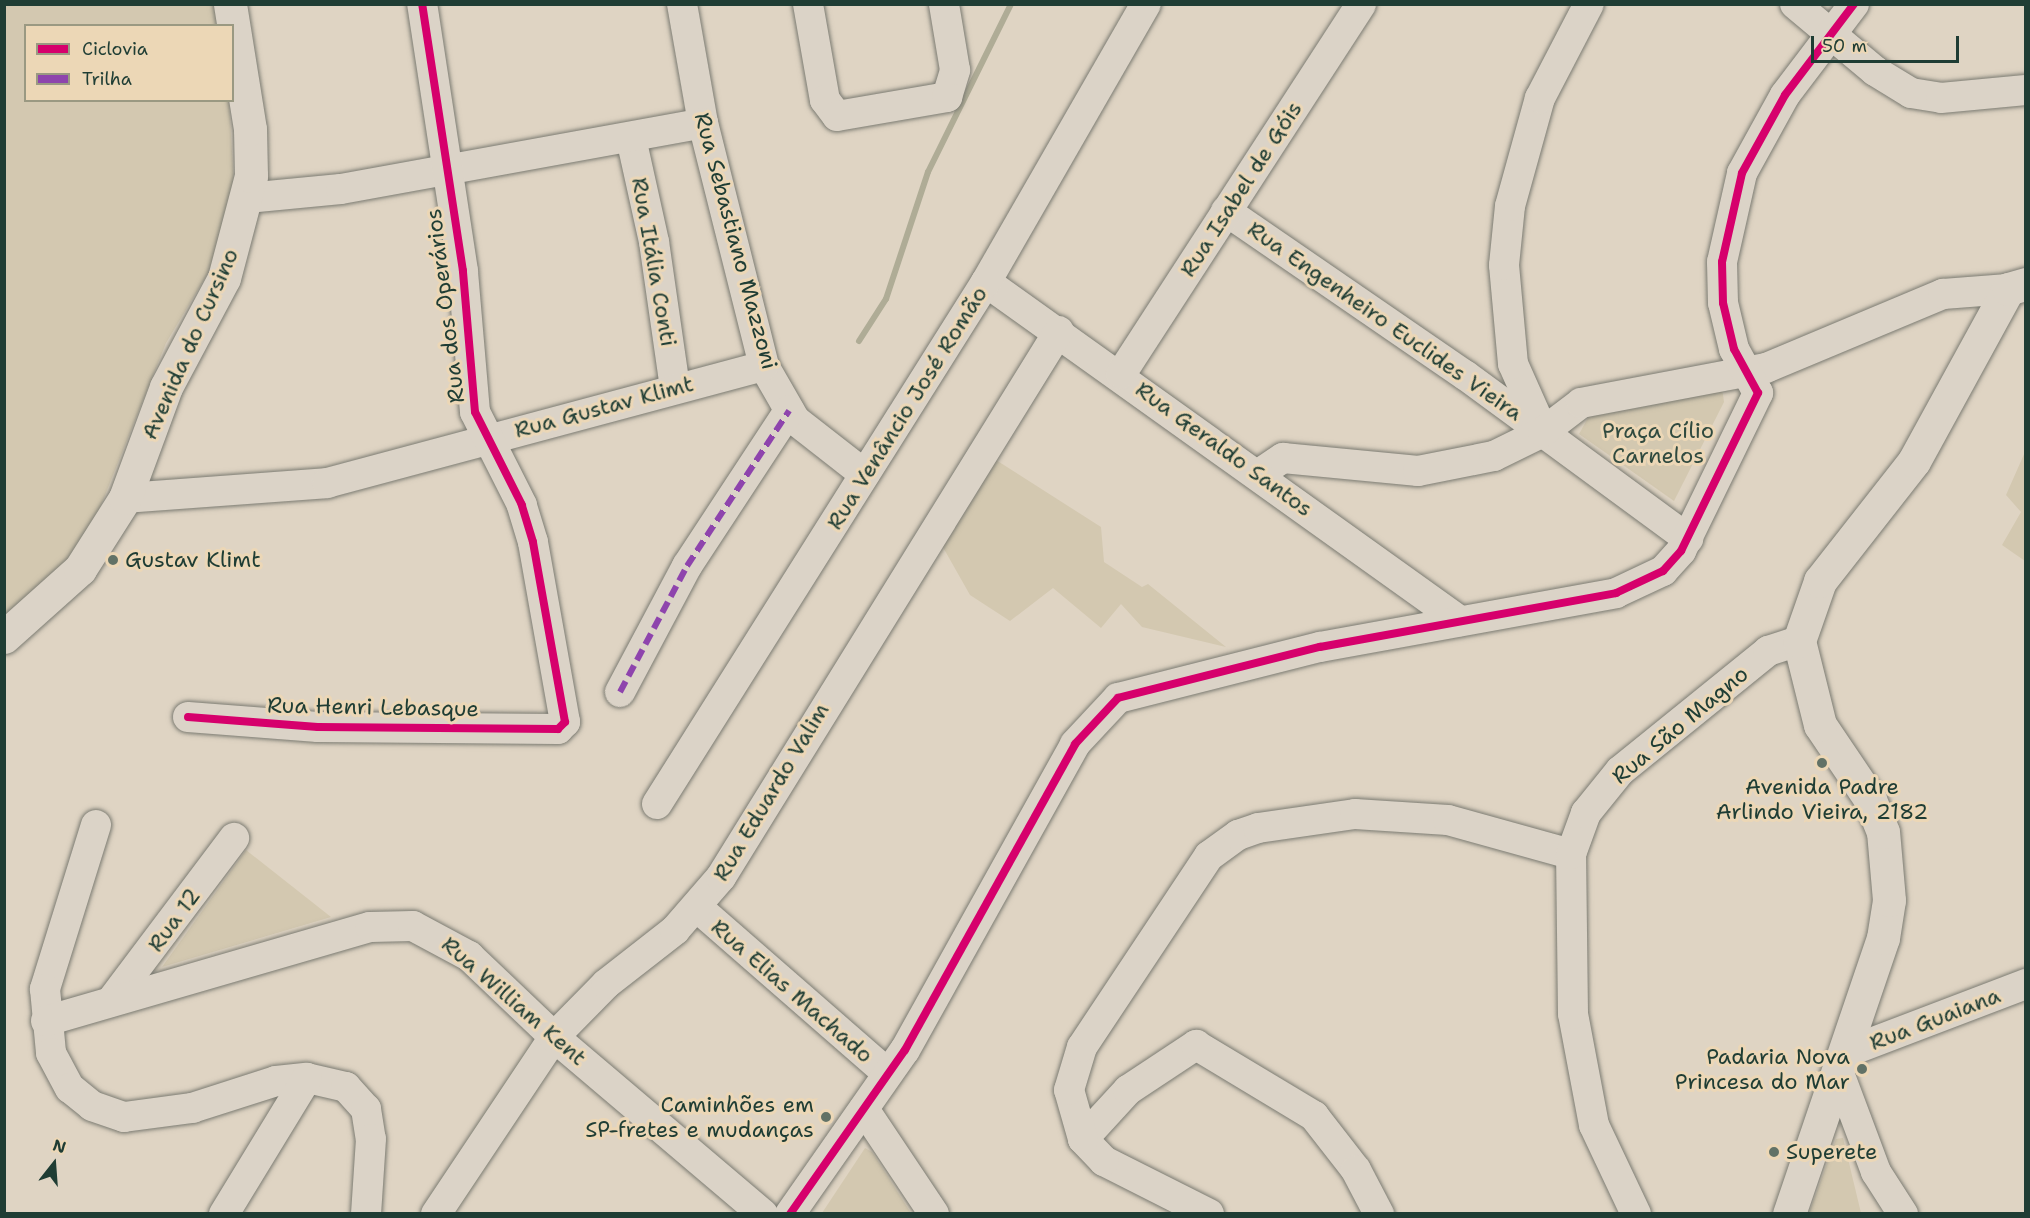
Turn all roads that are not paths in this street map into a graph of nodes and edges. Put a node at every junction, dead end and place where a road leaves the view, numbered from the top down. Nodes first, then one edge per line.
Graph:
1 (230, 4) edge
2 (422, 4) edge
3 (682, 4) edge
4 (808, 4) edge
5 (944, 4) edge
6 (1146, 4) edge
7 (1361, 4) edge
8 (1589, 4) edge
9 (1795, 4) edge
10 (1854, 4) edge
11 (233, 24) edge
12 (234, 29) edge
13 (1833, 33) junction
14 (2025, 90) edge
15 (703, 123) junction
16 (631, 138) junction
17 (444, 168) junction
18 (247, 198) junction
19 (1226, 211) junction
20 (986, 282) junction
21 (2017, 286) edge
22 (1059, 331) junction
23 (765, 366) junction
24 (1745, 370) junction
25 (1121, 374) junction
26 (675, 387) junction
27 (789, 411) junction
28 (1543, 432) junction
29 (485, 438) junction
30 (864, 474) junction
31 (1259, 474) junction
32 (126, 498) junction
33 (1688, 539) junction
34 (1460, 621) junction
35 (4, 637) edge
36 (1799, 641) junction
37 (620, 692) dead end
38 (188, 717) dead end
39 (558, 729) joint
40 (657, 804) dead end
41 (96, 825) dead end
42 (234, 838) dead end
43 (1571, 854) junction
44 (698, 908) junction
45 (2025, 984) edge
46 (112, 1000) junction
47 (46, 1021) junction
48 (554, 1037) junction
49 (1842, 1063) junction
50 (887, 1073) junction
51 (307, 1078) junction
52 (864, 1109) junction
53 (1083, 1139) junction
54 (224, 1214) edge
55 (366, 1214) edge
56 (436, 1214) edge
57 (763, 1214) edge
58 (790, 1214) edge
59 (934, 1214) edge
60 (1209, 1214) edge
61 (1379, 1214) edge
62 (1636, 1214) edge
63 (1789, 1214) edge
64 (1903, 1214) edge

1 - 11 main road, Avenida do Cursino
2 - 17 street, Rua dos Operários
3 - 15 street, Rua Sebastiano Mazzoni
4 - 5 street
6 - 20 street, Rua Venâncio José Romão
7 - 19 street, Rua Isabel de Góis
8 - 28 street
9 - 13 street
10 - 13 street
12 - 18 main road, Avenida do Cursino
13 - 14 street
13 - 24 street
15 - 16 street
15 - 23 street, Rua Sebastiano Mazzoni
16 - 17 street
16 - 26 street, Rua Itália Conti
17 - 18 street
17 - 29 street, Rua dos Operários
18 - 32 main road, Avenida do Cursino
19 - 25 street, Rua Isabel de Góis
19 - 28 street, Rua Engenheiro Euclides Vieira
20 - 22 street, Rua Geraldo Santos
20 - 30 street, Rua Venâncio José Romão
21 - 24 street
21 - 36 main road
22 - 25 street, Rua Geraldo Santos
22 - 44 street, Rua Eduardo Valim
23 - 26 street, Rua Gustav Klimt
23 - 27 street, Rua Sebastiano Mazzoni
24 - 28 street
24 - 33 street
25 - 31 street, Rua Geraldo Santos
26 - 29 street, Rua Gustav Klimt
27 - 30 street, Rua Sebastiano Mazzoni
27 - 37 street
28 - 31 street
28 - 33 street, Rua Engenheiro Euclides Vieira
29 - 32 street, Rua Gustav Klimt
29 - 39 street, Rua dos Operários
30 - 40 street, Rua Venâncio José Romão
31 - 34 street, Rua Geraldo Santos
32 - 35 main road, Avenida do Cursino
33 - 34 street
34 - 50 street
36 - 43 street, Rua São Magno
36 - 49 main road
38 - 39 street, Rua Henri Lebasque
41 - 47 street
42 - 46 street, Rua 12
43 - 53 street
43 - 62 street, Rua São Magno
44 - 48 street, Rua Eduardo Valim
44 - 50 street, Rua Elias Machado
45 - 49 street, Rua Guaiana
46 - 47 street, Rua William Kent
46 - 48 street, Rua William Kent
47 - 51 street
48 - 56 street, Rua Eduardo Valim
48 - 57 street, Rua William Kent
49 - 63 main road
49 - 64 street
50 - 52 street
51 - 54 street
51 - 55 street
52 - 58 street
52 - 59 street
53 - 60 street
53 - 61 street

